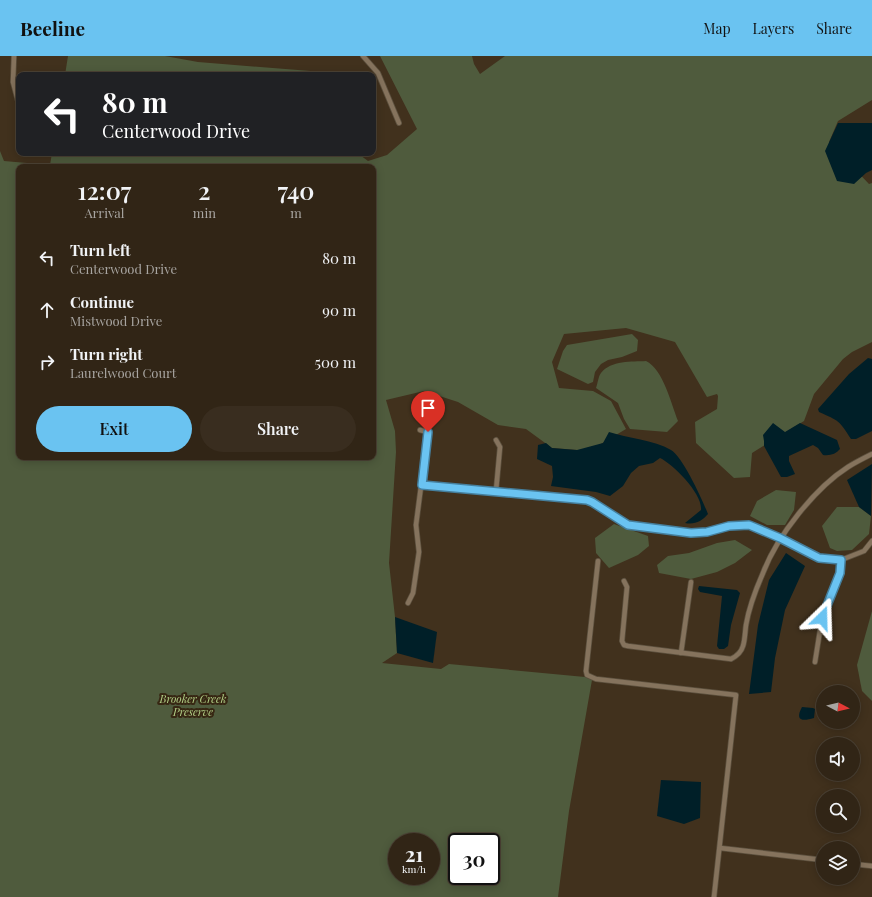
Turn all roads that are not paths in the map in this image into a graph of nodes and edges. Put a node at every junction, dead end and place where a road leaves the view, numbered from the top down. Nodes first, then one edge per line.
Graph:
1 (14, 56) edge
2 (363, 56) edge
3 (16, 94) edge
4 (399, 123) dead end
5 (420, 430) dead end
6 (496, 440) dead end
7 (872, 454) edge
8 (422, 485) junction
9 (496, 491) junction
10 (780, 538) junction
11 (872, 540) edge
12 (841, 560) junction
13 (598, 561) dead end
14 (624, 581) dead end
15 (691, 582) dead end
16 (408, 603) dead end
17 (681, 653) junction
18 (815, 662) dead end
19 (720, 848) junction
20 (816, 859) edge
21 (860, 865) edge
22 (872, 866) edge
23 (714, 897) edge

1 - 3 street
2 - 4 street
5 - 8 street
6 - 9 street
7 - 10 street
8 - 9 street
8 - 16 street
9 - 10 street
10 - 12 street
10 - 17 street
11 - 12 street
12 - 18 street
13 - 19 street
14 - 17 street
15 - 17 street
19 - 20 street
19 - 23 street
21 - 22 street

